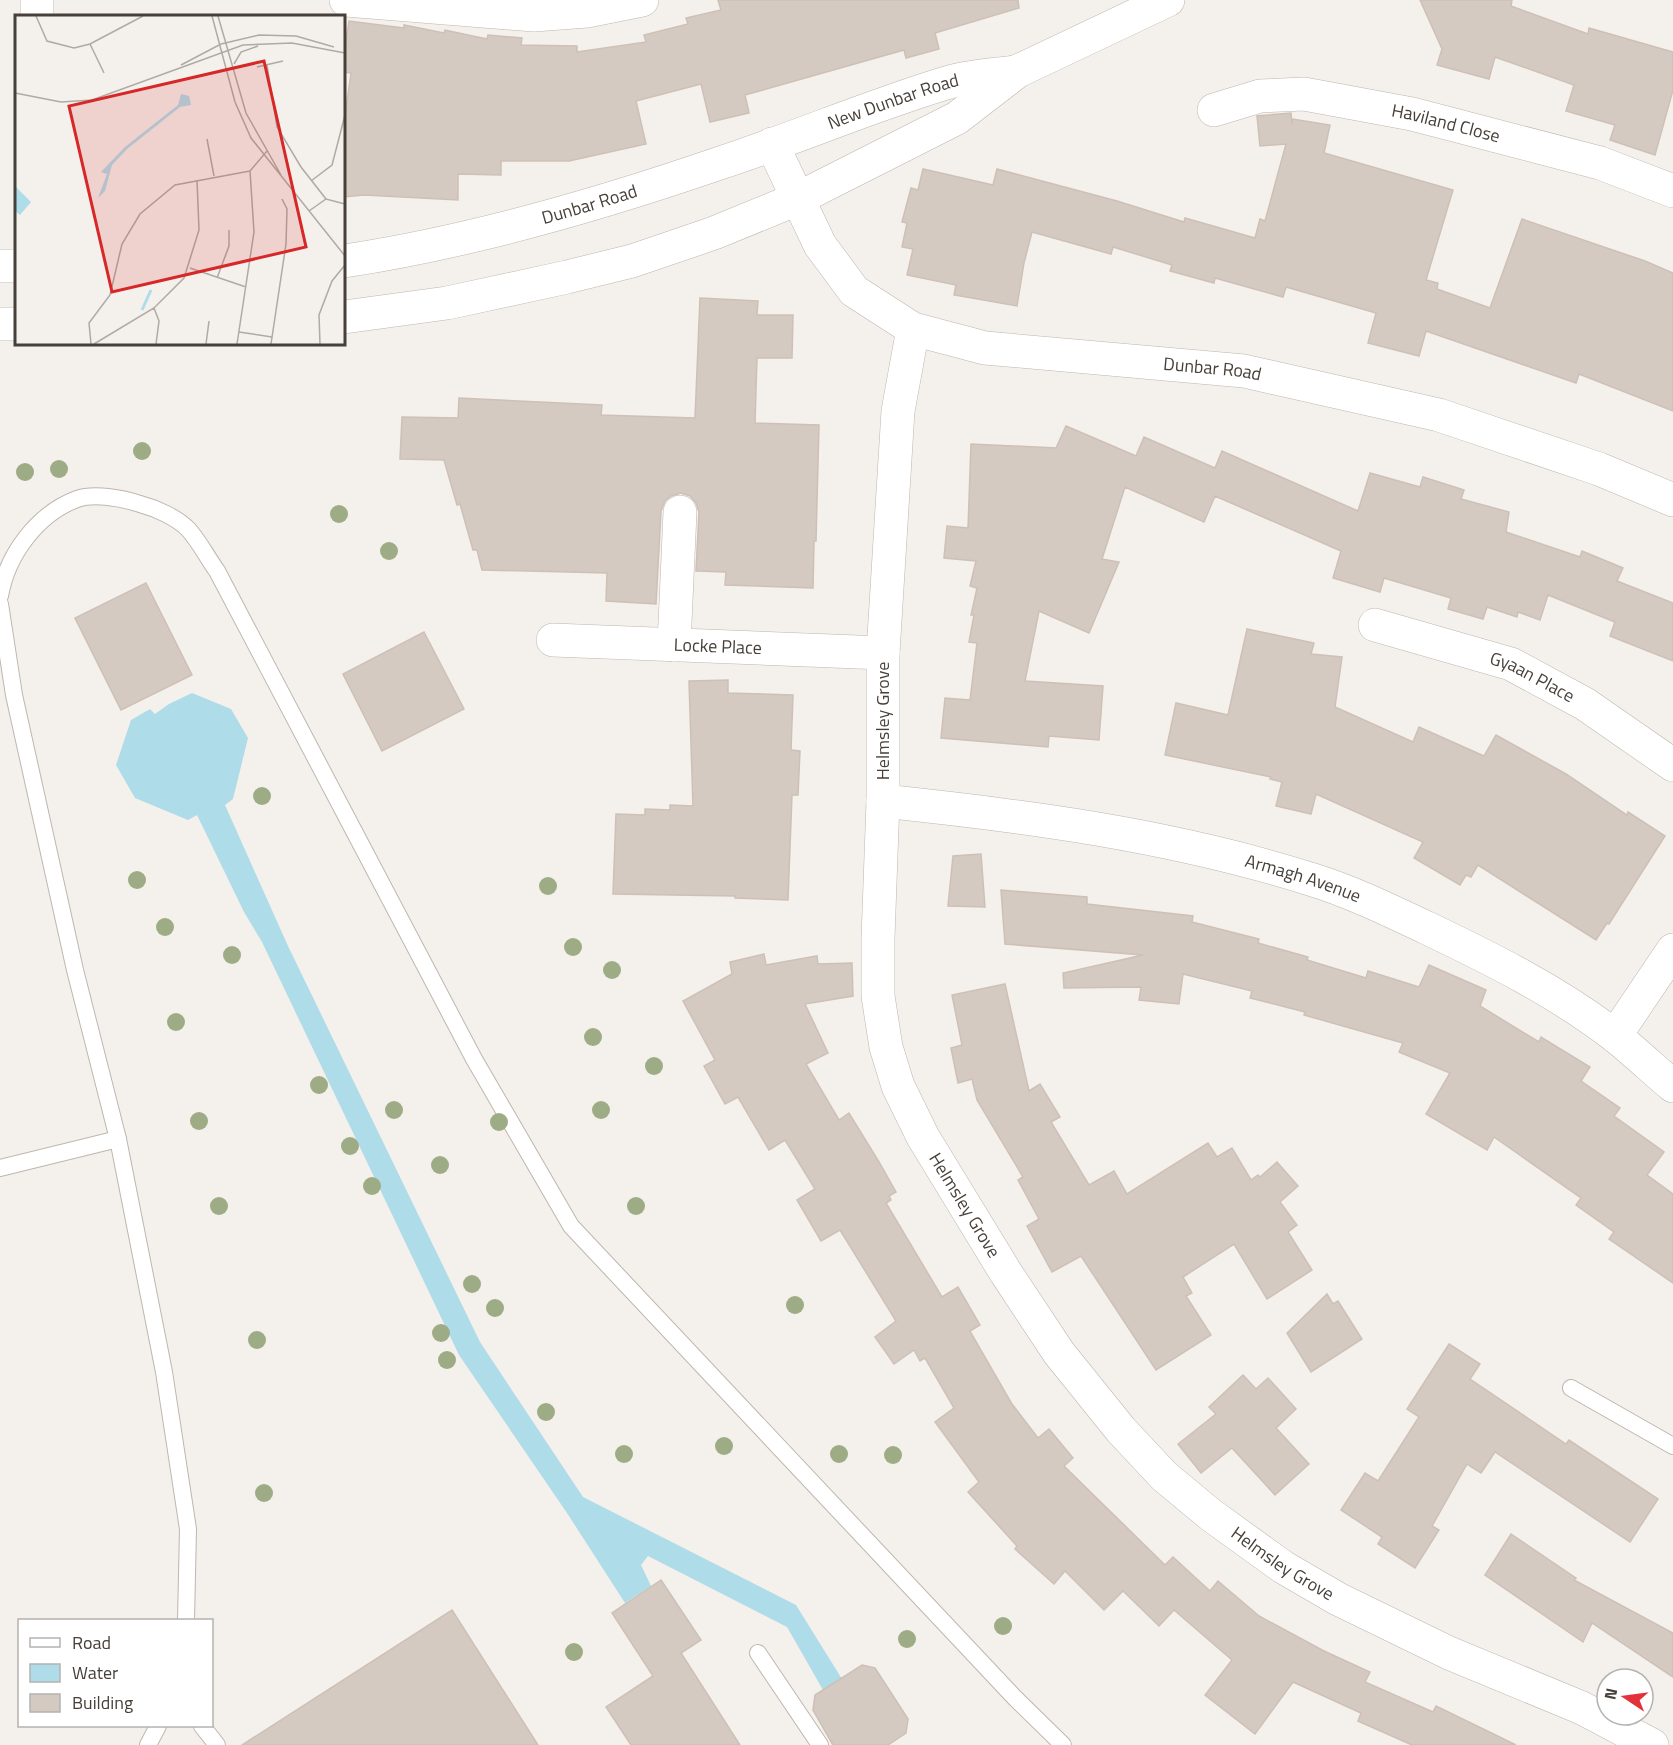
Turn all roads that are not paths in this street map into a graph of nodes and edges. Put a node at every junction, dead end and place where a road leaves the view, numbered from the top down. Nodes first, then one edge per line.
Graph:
1 (346, 0) edge
2 (642, 0) edge
3 (1168, 0) edge
4 (1018, 71) junction
5 (1214, 110) dead end
6 (772, 144) junction
7 (1673, 191) edge
8 (797, 199) junction
9 (345, 261) edge
10 (345, 317) edge
11 (913, 329) junction
12 (1673, 500) edge
13 (680, 512) dead end
14 (0, 596) edge
15 (0, 604) edge
16 (1375, 625) dead end
17 (553, 640) dead end
18 (674, 645) junction
19 (883, 653) junction
20 (1673, 765) edge
21 (883, 801) junction
22 (1673, 950) edge
23 (1615, 1036) junction
24 (1673, 1086) edge
25 (118, 1139) junction
26 (0, 1168) edge
27 (1571, 1388) dead end
28 (1673, 1446) edge
29 (186, 1619) edge
30 (758, 1653) dead end
31 (157, 1727) edge
32 (204, 1727) edge
33 (148, 1745) edge
34 (217, 1745) edge
35 (820, 1745) edge
36 (1063, 1745) edge
37 (1652, 1745) edge

1 - 2 street
3 - 4 street, New Dunbar Road
4 - 6 street, New Dunbar Road
4 - 8 street, New Dunbar Road
5 - 7 street, Haviland Close
6 - 8 street, Dunbar Road
6 - 9 street, Dunbar Road
8 - 10 street
8 - 11 street, Dunbar Road
11 - 12 street, Dunbar Road
11 - 19 street, Helmsley Grove
13 - 18 street
14 - 36 lane
15 - 25 lane
16 - 20 street, Gyaan Place
17 - 18 street, Locke Place
18 - 19 street, Locke Place
19 - 21 street, Helmsley Grove
21 - 23 street, Armagh Avenue
21 - 37 street, Helmsley Grove
22 - 23 street
23 - 24 street, Armagh Avenue
25 - 26 lane
25 - 29 lane
27 - 28 lane
30 - 35 lane
31 - 33 lane
32 - 34 lane

